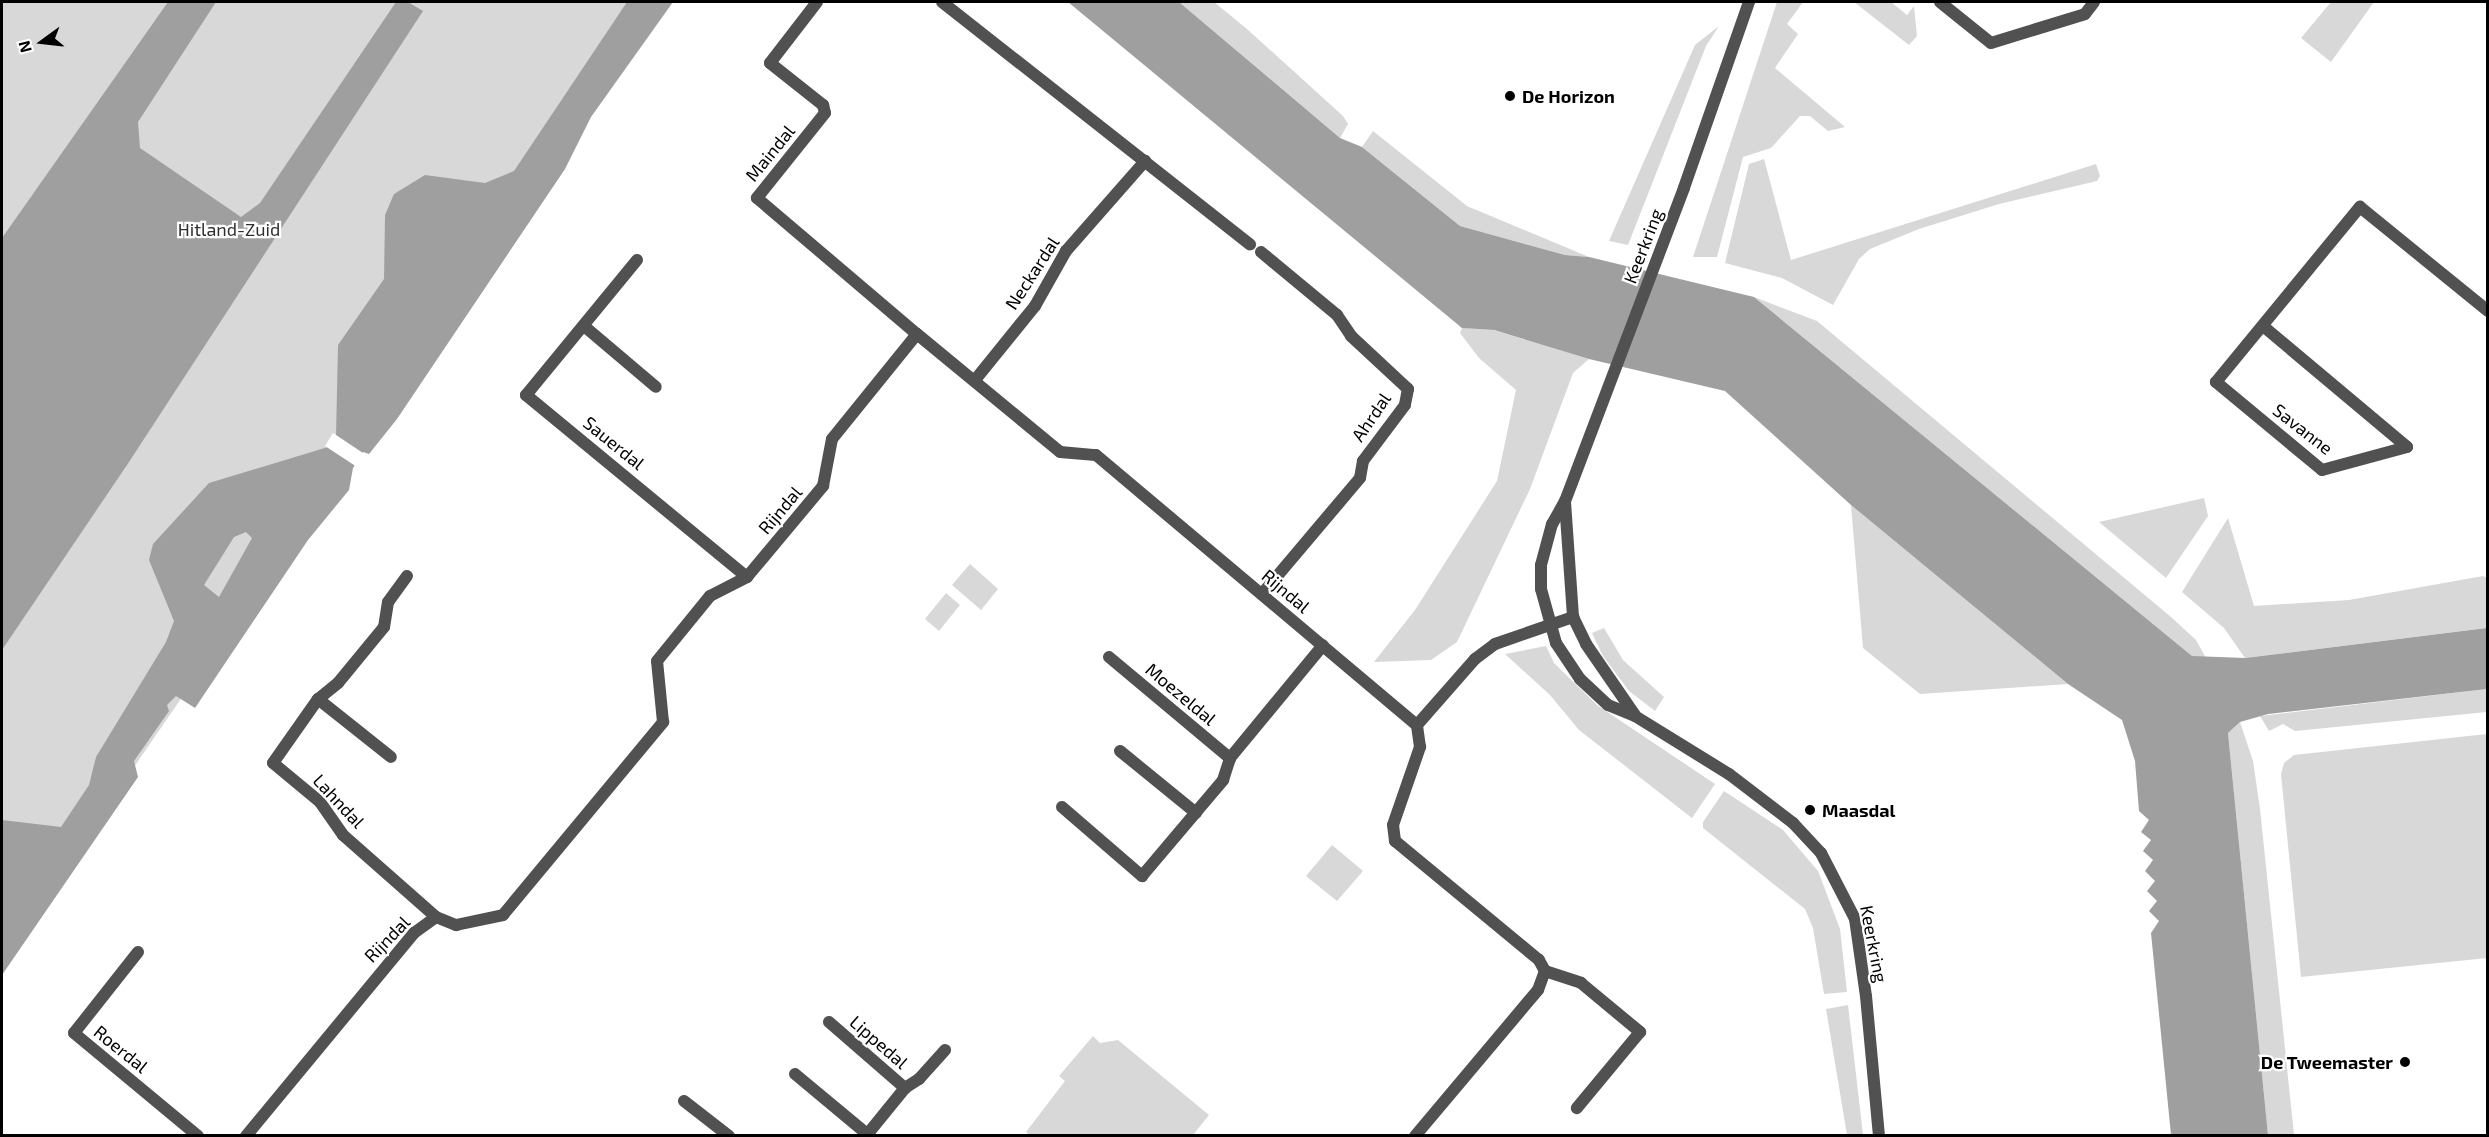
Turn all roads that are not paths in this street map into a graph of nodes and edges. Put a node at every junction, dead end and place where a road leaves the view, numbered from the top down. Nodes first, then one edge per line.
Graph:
1 (818, 2) edge
2 (942, 2) edge
3 (1749, 2) edge
4 (1940, 2) edge
5 (2094, 2) edge
6 (1145, 161) junction
7 (1250, 244) dead end
8 (1262, 252) dead end
9 (637, 260) dead end
10 (2487, 311) edge
11 (584, 326) junction
12 (2263, 326) junction
13 (917, 334) junction
14 (975, 380) junction
15 (656, 387) dead end
16 (1565, 501) junction
17 (407, 576) dead end
18 (747, 577) junction
19 (1262, 594) junction
20 (1573, 617) junction
21 (1548, 624) junction
22 (1323, 645) junction
23 (1109, 657) dead end
24 (318, 699) junction
25 (1635, 716) junction
26 (1418, 725) junction
27 (1120, 752) dead end
28 (392, 757) dead end
29 (1230, 758) junction
30 (1062, 807) dead end
31 (1196, 813) junction
32 (436, 917) junction
33 (138, 952) dead end
34 (1545, 971) junction
35 (829, 1022) dead end
36 (945, 1050) dead end
37 (795, 1074) dead end
38 (905, 1089) junction
39 (684, 1101) dead end
40 (1577, 1108) dead end
41 (867, 1135) edge
42 (198, 1136) edge
43 (246, 1136) edge
44 (729, 1136) edge
45 (1415, 1136) edge
46 (1879, 1136) edge

1 - 13 street, Maindal
2 - 6 street
3 - 16 street, Keerkring
4 - 5 street
6 - 7 street
6 - 14 street, Neckardal
8 - 19 street, Ahrdal
9 - 11 street, Sauerdal
10 - 12 street, Savanne
11 - 15 street
11 - 18 street, Sauerdal
12 - 12 street, Savanne
13 - 14 street, Rijndal
13 - 18 street, Rijndal
14 - 19 street, Rijndal
16 - 20 street, Keerkring
16 - 21 street, Keerkring
17 - 24 street, Lahndal
18 - 32 street, Rijndal
19 - 22 street, Rijndal
20 - 21 street
20 - 25 street, Keerkring
21 - 25 street, Keerkring
21 - 26 street
22 - 26 street, Rijndal
22 - 29 street
23 - 29 street, Moezeldal
24 - 28 street
24 - 32 street, Lahndal
25 - 46 street, Keerkring
26 - 34 street
27 - 31 street
29 - 31 street
30 - 31 street
32 - 43 street, Rijndal
33 - 42 street, Roerdal
34 - 40 street
34 - 45 street
35 - 38 street, Lippedal
36 - 38 street, Lippedal
37 - 41 street, Lippedal
38 - 41 street, Lippedal
39 - 44 street

